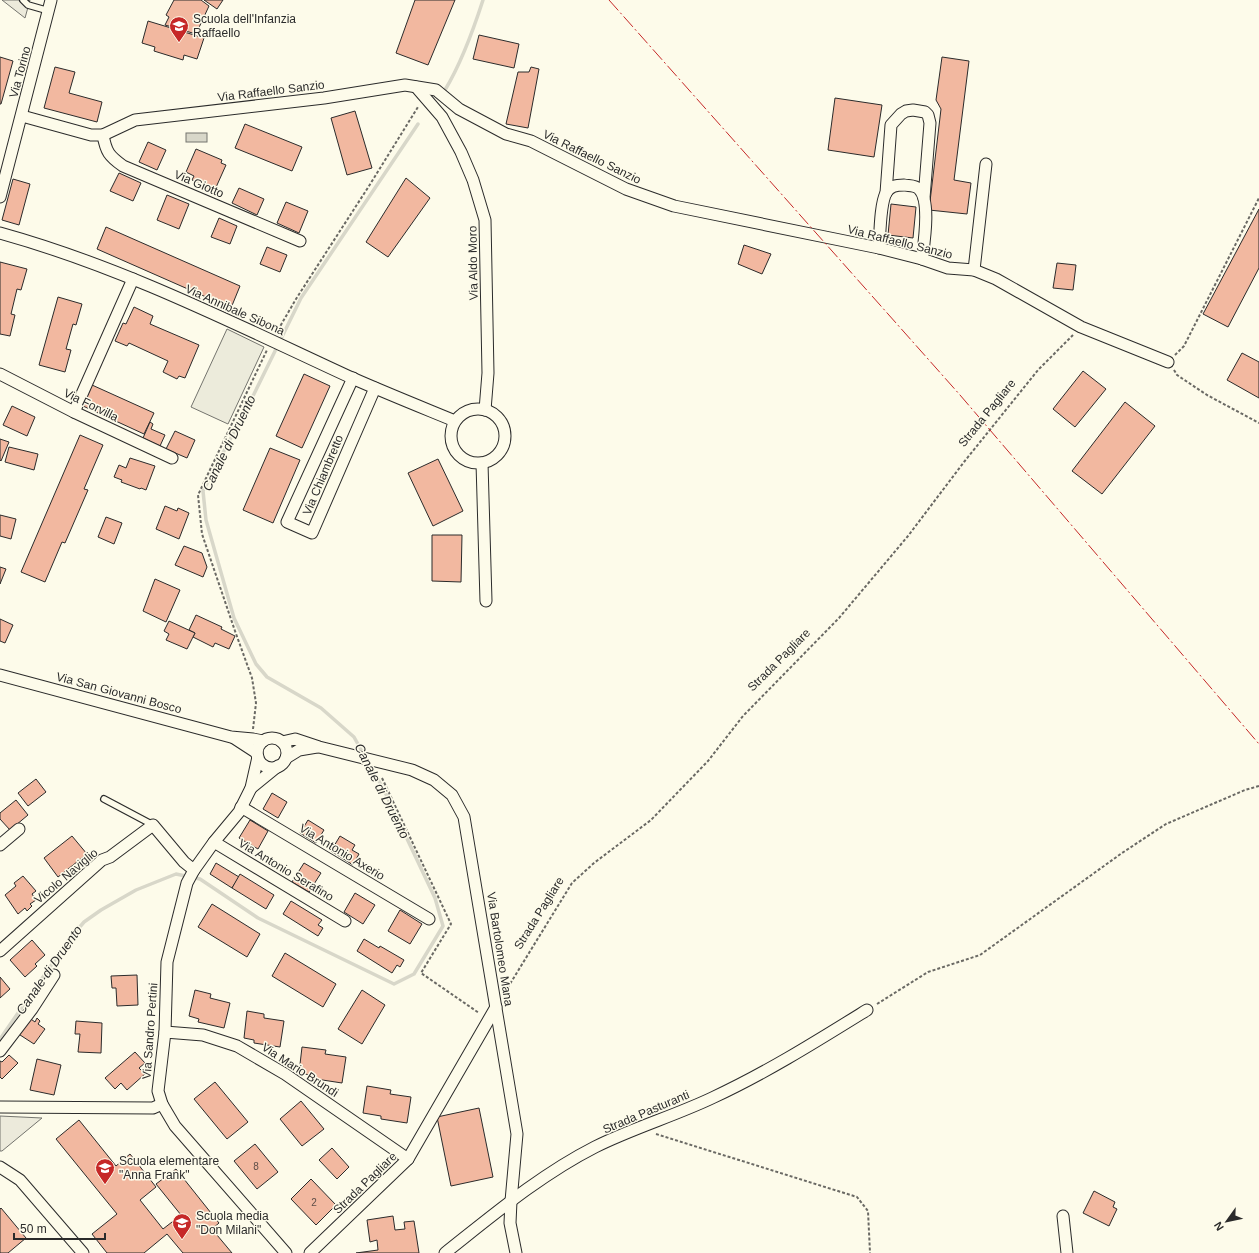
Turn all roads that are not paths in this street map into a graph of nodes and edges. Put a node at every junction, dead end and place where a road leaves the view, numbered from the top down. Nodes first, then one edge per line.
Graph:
1 (23, 0) edge
2 (50, 5) edge
3 (416, 87) junction
4 (22, 116) junction
5 (103, 135) junction
6 (986, 164) dead end
7 (2, 179) edge
8 (886, 192) junction
9 (0, 198) edge
10 (924, 198) junction
11 (0, 232) edge
12 (300, 241) dead end
13 (879, 248) junction
14 (922, 259) junction
15 (974, 270) junction
16 (133, 279) junction
17 (1168, 362) road end
18 (0, 374) edge
19 (353, 378) junction
20 (375, 388) junction
21 (485, 410) junction
22 (74, 412) junction
23 (455, 421) junction
24 (172, 458) dead end
25 (482, 463) junction
26 (486, 601) dead end
27 (0, 675) edge
28 (231, 737) junction
29 (258, 740) junction
30 (282, 742) junction
31 (319, 747) junction
32 (258, 755) junction
33 (282, 762) junction
34 (251, 788) junction
35 (104, 799) dead end
36 (241, 807) junction
37 (153, 825) junction
38 (19, 829) dead end
39 (214, 842) junction
40 (0, 845) edge
41 (193, 872) junction
42 (429, 919) dead end
43 (345, 921) dead end
44 (0, 951) edge
45 (54, 975) dead end
46 (496, 1007) junction
47 (867, 1010) road end
48 (165, 1032) junction
49 (0, 1051) edge
50 (162, 1104) junction
51 (0, 1108) edge
52 (408, 1159) junction
53 (0, 1167) edge
54 (511, 1201) junction
55 (1063, 1216) dead end
56 (83, 1253) edge
57 (286, 1253) edge
58 (310, 1253) edge
59 (444, 1253) edge
60 (516, 1253) edge
61 (1067, 1253) edge

1 - 2 lane
2 - 4 street, Via Torino
3 - 5 street, Via Raffaello Sanzio
3 - 13 street, Via Raffaello Sanzio
3 - 21 street, Via Aldo Moro
4 - 5 street
4 - 7 street, Via Torino
5 - 12 street, Via Giotto
6 - 15 street
7 - 9 street, Via Torino
8 - 10 street
8 - 10 street
8 - 13 street
10 - 14 street
11 - 16 street, Via Annibale Sibona
13 - 14 street, Via Raffaello Sanzio
14 - 15 street, Via Raffaello Sanzio
15 - 17 street, Via Raffaello Sanzio
16 - 19 street, Via Annibale Sibona
16 - 22 street
18 - 22 street, Via Forvilla
19 - 20 street, Via Annibale Sibona
19 - 20 street, Via Chiambretto
20 - 23 street, Via Annibale Sibona
21 - 23 street
21 - 25 street
22 - 24 street, Via Forvilla
23 - 25 street
25 - 26 street
27 - 28 street, Via San Giovanni Bosco
28 - 29 street, Via San Giovanni Bosco
28 - 32 street, Via San Giovanni Bosco
29 - 30 street
29 - 32 street
30 - 31 street, Via Bartolomeo Mana
30 - 33 street
31 - 33 street, Via Bartolomeo Mana
31 - 46 street, Via Bartolomeo Mana
32 - 33 street
32 - 34 street, Via Sandro Pertini
33 - 34 street, Via Sandro Pertini
34 - 36 street, Via Sandro Pertini
35 - 37 lane
36 - 39 street, Via Sandro Pertini
36 - 42 street, Via Antonio Axerio
37 - 41 street
37 - 44 street, Vicolo Naviglio
38 - 40 street
39 - 41 street, Via Sandro Pertini
39 - 43 street, Via Antonio Serafino
41 - 48 street, Via Sandro Pertini
45 - 49 street
46 - 52 street, Strada Pagliare
46 - 54 street, Via Bartolomeo Mana
47 - 54 street, Strada Pasturanti
48 - 50 street, Via Sandro Pertini
48 - 52 street, Via Mario Brundi
50 - 51 street
50 - 57 street, Via Sandro Pertini
52 - 58 street, Strada Pagliare
53 - 56 street
54 - 59 street, Strada Pasturanti
54 - 60 street, Via Bartolomeo Mana
55 - 61 street

